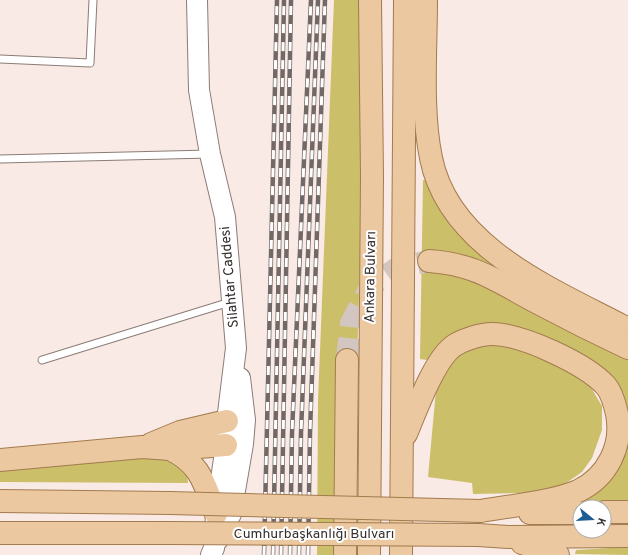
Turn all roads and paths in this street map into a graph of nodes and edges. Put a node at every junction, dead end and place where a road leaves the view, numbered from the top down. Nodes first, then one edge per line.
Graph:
1 (93, 0) edge
2 (197, 0) edge
3 (370, 0) edge
4 (405, 0) edge
5 (426, 0) edge
6 (0, 59) edge
7 (210, 154) junction
8 (0, 159) edge
9 (429, 261) tunnel mouth
10 (232, 302) junction
11 (628, 329) edge
12 (628, 348) edge
13 (42, 360) dead end
14 (347, 360) tunnel mouth
15 (236, 420) junction
16 (402, 443) junction
17 (235, 444) junction
18 (142, 447) junction
19 (170, 449) junction
20 (0, 460) edge
21 (0, 501) edge
22 (481, 511) junction
23 (612, 512) edge
24 (628, 512) edge
25 (572, 513) edge
26 (216, 514) junction
27 (0, 533) edge
28 (628, 536) edge
29 (508, 538) junction
30 (212, 552) edge
31 (345, 555) edge
32 (369, 555) edge
33 (401, 555) edge
34 (558, 555) edge

1 - 6 lane
2 - 7 main road, Silahtar Caddesi
3 - 32 main road, Ankara Bulvarı
4 - 16 main road
5 - 11 main road
7 - 8 lane
7 - 10 main road, Silahtar Caddesi
9 - 12 main road
10 - 13 lane
10 - 15 main road, Silahtar Caddesi
14 - 31 main road
15 - 17 main road, Silahtar Caddesi
15 - 18 main road
16 - 22 main road
16 - 33 main road
17 - 19 main road
17 - 26 main road, Silahtar Caddesi
17 - 30 main road
18 - 19 main road
18 - 20 main road
19 - 26 main road
21 - 22 main road, Cumhurbaşkanlığı Bulvarı, bridge
22 - 25 main road, Cumhurbaşkanlığı Bulvarı
23 - 24 main road
26 - 30 main road, Silahtar Caddesi
27 - 29 main road, Cumhurbaşkanlığı Bulvarı, bridge
28 - 29 main road, Cumhurbaşkanlığı Bulvarı
29 - 34 main road

